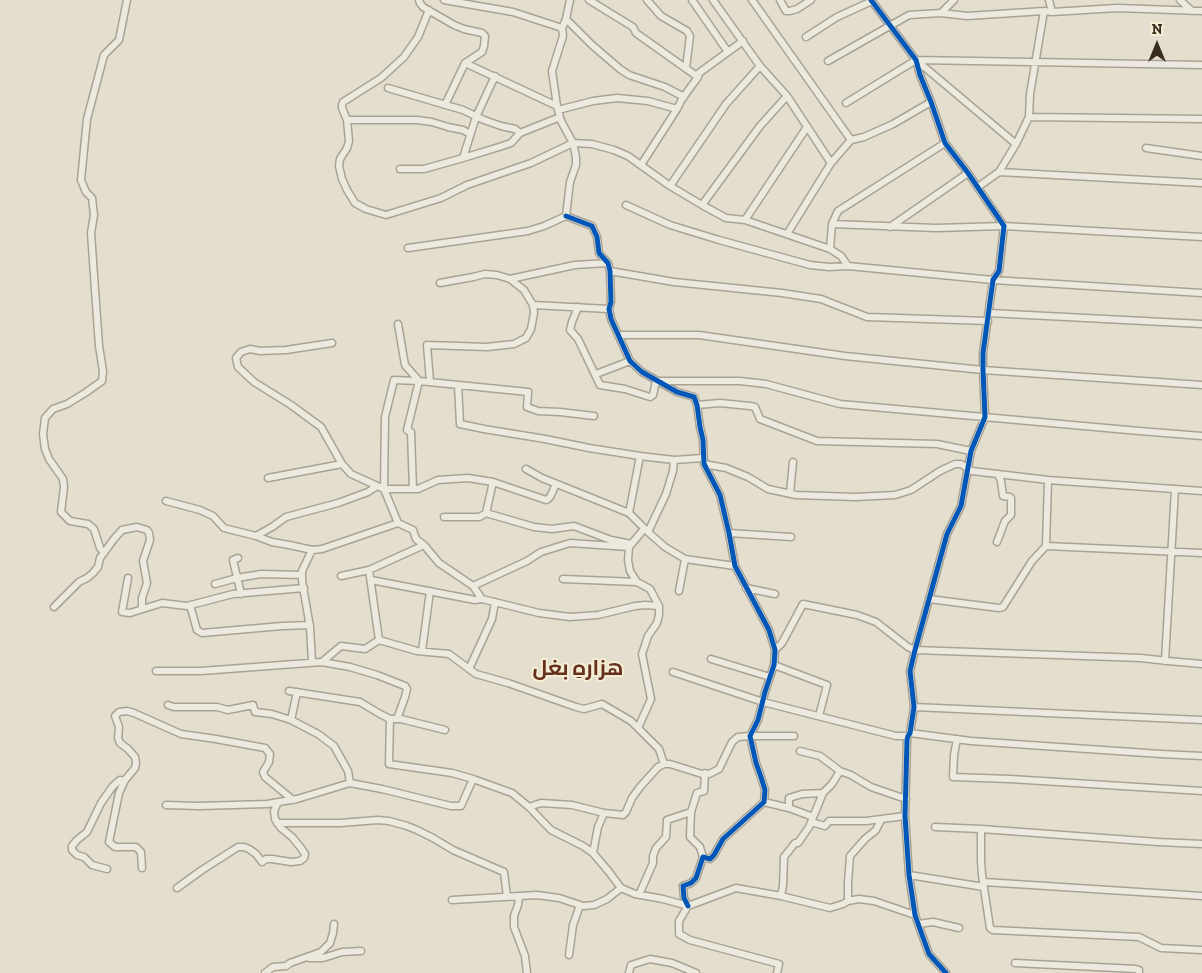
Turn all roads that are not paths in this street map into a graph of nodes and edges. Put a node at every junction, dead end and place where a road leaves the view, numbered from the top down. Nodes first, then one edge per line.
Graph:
1 (127, 0) edge
2 (419, 0) edge
3 (444, 0) edge
4 (570, 0) edge
5 (589, 0) edge
6 (647, 0) edge
7 (692, 0) edge
8 (713, 0) edge
9 (752, 0) edge
10 (780, 0) edge
11 (811, 0) edge
12 (871, 0) edge
13 (954, 0) edge
14 (1049, 0) edge
15 (1180, 0) edge
16 (429, 10) junction
17 (1202, 10) edge
18 (1044, 11) junction
19 (1192, 11) junction
20 (1052, 12) junction
21 (941, 14) junction
22 (566, 18) junction
23 (891, 26) junction
24 (562, 28) junction
25 (806, 37) dead end
26 (743, 41) junction
27 (728, 52) junction
28 (916, 60) junction
29 (828, 61) dead end
30 (465, 62) junction
31 (1034, 62) junction
32 (1202, 65) edge
33 (760, 66) junction
34 (686, 68) junction
35 (495, 76) junction
36 (698, 77) junction
37 (388, 88) dead end
38 (684, 96) junction
39 (787, 96) junction
40 (931, 102) junction
41 (846, 103) dead end
42 (445, 105) junction
43 (677, 109) junction
44 (559, 111) junction
45 (476, 117) junction
46 (1029, 117) junction
47 (1202, 119) edge
48 (348, 120) junction
49 (808, 127) junction
50 (520, 133) junction
51 (470, 134) junction
52 (850, 140) junction
53 (945, 142) junction
54 (574, 143) junction
55 (1016, 144) junction
56 (1146, 148) dead end
57 (1202, 156) edge
58 (463, 158) junction
59 (831, 163) junction
60 (641, 165) junction
61 (400, 169) dead end
62 (998, 172) junction
63 (968, 173) junction
64 (1202, 183) edge
65 (670, 186) junction
66 (978, 187) junction
67 (626, 205) dead end
68 (702, 205) junction
69 (566, 216) junction
70 (745, 220) junction
71 (832, 224) junction
72 (1004, 226) junction
73 (890, 227) junction
74 (787, 234) junction
75 (1202, 237) edge
76 (408, 248) dead end
77 (830, 249) junction
78 (608, 263) junction
79 (848, 266) junction
80 (610, 272) junction
81 (510, 279) junction
82 (993, 280) junction
83 (440, 283) dead end
84 (1202, 293) edge
85 (533, 305) junction
86 (578, 307) junction
87 (609, 309) junction
88 (989, 313) junction
89 (988, 320) junction
90 (398, 324) dead end
91 (1202, 324) edge
92 (618, 335) junction
93 (332, 343) dead end
94 (630, 362) junction
95 (983, 370) junction
96 (596, 374) junction
97 (419, 381) junction
98 (656, 381) junction
99 (430, 382) junction
100 (458, 385) junction
101 (1202, 385) edge
102 (697, 405) junction
103 (594, 416) dead end
104 (985, 417) junction
105 (1202, 436) edge
106 (971, 451) junction
107 (640, 456) junction
108 (674, 460) junction
109 (703, 461) junction
110 (793, 462) dead end
111 (342, 464) junction
112 (967, 468) junction
113 (526, 469) dead end
114 (998, 474) junction
115 (268, 478) dead end
116 (1048, 480) junction
117 (493, 482) junction
118 (556, 484) junction
119 (380, 488) junction
120 (413, 489) junction
121 (1175, 489) junction
122 (1202, 491) edge
123 (790, 493) junction
124 (166, 501) dead end
125 (486, 513) junction
126 (629, 513) junction
127 (444, 517) dead end
128 (398, 523) junction
129 (646, 530) junction
130 (730, 533) junction
131 (256, 536) junction
132 (792, 537) dead end
133 (997, 542) dead end
134 (424, 545) junction
135 (630, 546) junction
136 (1046, 546) junction
137 (312, 550) junction
138 (1172, 552) junction
139 (104, 553) junction
140 (1202, 553) edge
141 (238, 558) dead end
142 (684, 559) junction
143 (735, 566) junction
144 (369, 570) junction
145 (302, 575) junction
146 (341, 576) dead end
147 (128, 578) dead end
148 (237, 578) junction
149 (563, 579) dead end
150 (371, 580) junction
151 (637, 582) junction
152 (215, 584) dead end
153 (473, 586) junction
154 (304, 588) junction
155 (746, 588) junction
156 (430, 591) junction
157 (679, 591) dead end
158 (241, 594) junction
159 (775, 594) dead end
160 (482, 599) junction
161 (929, 599) junction
162 (495, 602) junction
163 (190, 605) junction
164 (660, 606) junction
165 (54, 607) dead end
166 (142, 609) junction
167 (310, 625) junction
168 (379, 640) junction
169 (775, 650) junction
170 (915, 650) junction
171 (422, 652) junction
172 (711, 659) dead end
173 (1165, 661) junction
174 (312, 662) junction
175 (322, 662) junction
176 (1202, 664) edge
177 (774, 665) junction
178 (469, 669) junction
179 (156, 672) dead end
180 (673, 672) dead end
181 (770, 678) junction
182 (290, 692) dead end
183 (297, 692) junction
184 (762, 702) junction
185 (168, 705) dead end
186 (914, 707) junction
187 (818, 716) junction
188 (393, 719) junction
189 (291, 720) junction
190 (1202, 720) edge
191 (638, 728) junction
192 (445, 730) dead end
193 (909, 735) junction
194 (750, 736) junction
195 (794, 736) dead end
196 (957, 739) junction
197 (800, 751) dead end
198 (1202, 756) edge
199 (664, 764) junction
200 (840, 771) junction
201 (705, 774) junction
202 (473, 779) junction
203 (124, 782) junction
204 (350, 783) junction
205 (1202, 791) edge
206 (823, 793) junction
207 (906, 798) junction
208 (293, 800) junction
209 (278, 802) junction
210 (764, 802) junction
211 (166, 805) dead end
212 (529, 807) junction
213 (789, 808) junction
214 (691, 812) junction
215 (604, 813) junction
216 (905, 816) junction
217 (812, 820) junction
218 (881, 820) junction
219 (277, 823) junction
220 (935, 827) dead end
221 (981, 829) junction
222 (1202, 844) edge
223 (592, 853) junction
224 (703, 857) junction
225 (142, 868) dead end
226 (107, 870) dead end
227 (909, 875) junction
228 (984, 884) junction
229 (177, 888) dead end
230 (621, 888) junction
231 (639, 895) junction
232 (519, 896) junction
233 (781, 896) junction
234 (1202, 896) edge
235 (507, 897) junction
236 (452, 900) dead end
237 (848, 901) junction
238 (580, 905) junction
239 (688, 906) junction
240 (915, 915) junction
241 (334, 924) dead end
242 (918, 924) junction
243 (959, 928) dead end
244 (1202, 950) edge
245 (361, 951) dead end
246 (569, 955) dead end
247 (305, 958) junction
248 (1015, 963) dead end
249 (266, 973) edge
250 (527, 973) edge
251 (628, 973) edge
252 (696, 973) edge
253 (777, 973) edge
254 (946, 973) edge
255 (1140, 973) edge

1 - 139 street
2 - 16 street
3 - 24 street
4 - 22 street
5 - 34 street
6 - 34 street
7 - 27 street
8 - 26 street
9 - 52 street
10 - 11 street
12 - 23 street
12 - 25 street
13 - 21 street
14 - 20 street
15 - 19 street
16 - 30 street
16 - 48 street
17 - 19 street
18 - 20 street
18 - 21 street
18 - 31 street
19 - 20 street
21 - 23 street
22 - 24 street
22 - 38 street
23 - 28 street
23 - 29 street
24 - 44 street
26 - 27 street
26 - 33 street
27 - 36 street
28 - 31 street
28 - 40 street
28 - 41 street
28 - 55 street
30 - 35 street
30 - 42 street
31 - 32 street
31 - 46 street
33 - 39 street
33 - 65 street
34 - 36 street
35 - 44 street
35 - 45 street
36 - 38 street
37 - 42 street
38 - 43 street
39 - 49 street
39 - 68 street
40 - 52 street
40 - 53 street
42 - 45 street
43 - 44 street
43 - 60 street
44 - 50 street
44 - 54 street
45 - 50 street
45 - 51 street
46 - 47 street
46 - 55 street
48 - 51 street
48 - 54 street
49 - 59 street
49 - 70 street
50 - 58 street
51 - 58 street
52 - 59 street
53 - 63 street
53 - 71 street
54 - 60 street
54 - 69 street
55 - 62 street
56 - 57 street
58 - 61 street
59 - 74 street
60 - 65 street
62 - 64 street
62 - 66 street
63 - 66 street
63 - 73 street
65 - 68 street
66 - 72 street
67 - 79 street
68 - 70 street
69 - 76 street
69 - 78 street
70 - 74 street
71 - 73 street
71 - 77 street
72 - 73 street
72 - 75 street
72 - 82 street
74 - 77 street
77 - 79 street
78 - 80 street
78 - 81 street
79 - 82 street
80 - 87 street
80 - 89 street
81 - 83 street
81 - 85 street
82 - 84 street
82 - 88 street
85 - 86 street
85 - 99 street
86 - 87 street
86 - 96 street
87 - 92 street
88 - 89 street
88 - 91 street
89 - 95 street
90 - 97 street
92 - 94 street
92 - 95 street
93 - 111 street
94 - 96 street
94 - 98 street
95 - 101 street
95 - 104 street
96 - 98 street
97 - 99 street
97 - 119 street
97 - 120 street
98 - 102 street
98 - 104 street
99 - 100 street
100 - 103 street
100 - 107 street
102 - 106 street
102 - 109 street
104 - 105 street
104 - 106 street
106 - 112 street
107 - 108 street
107 - 126 street
108 - 109 street
108 - 129 street
109 - 123 street
109 - 130 street
110 - 123 street
111 - 115 street
111 - 119 street
112 - 114 street
112 - 123 street
112 - 161 street
113 - 118 street
114 - 116 street
114 - 133 street
116 - 121 street
116 - 136 street
117 - 118 street
117 - 120 street
117 - 125 street
118 - 126 street
119 - 120 street
119 - 128 street
119 - 131 street
121 - 122 street
121 - 138 street
124 - 131 street
125 - 127 street
125 - 135 street
126 - 129 street
128 - 134 street
128 - 137 street
129 - 135 street
129 - 142 street
130 - 132 street
130 - 143 street
131 - 137 street
134 - 144 street
134 - 153 street
135 - 151 street
135 - 153 street
136 - 138 street
136 - 161 street
137 - 145 street
138 - 140 street
138 - 173 street
139 - 165 street
139 - 166 street
141 - 148 street
142 - 143 street
142 - 157 street
143 - 155 street
144 - 146 street
144 - 150 street
145 - 148 street
145 - 154 street
147 - 166 street
148 - 152 street
148 - 158 street
149 - 151 street
150 - 156 street
150 - 168 street
151 - 164 street
153 - 160 street
154 - 158 street
154 - 167 street
155 - 159 street
155 - 169 street
156 - 160 street
156 - 171 street
158 - 163 street
160 - 162 street
161 - 170 street
162 - 164 street
162 - 178 street
163 - 166 street
163 - 167 street
164 - 191 street
167 - 174 street
168 - 171 street
168 - 175 street
169 - 170 street
169 - 177 street
170 - 173 street
170 - 186 street
171 - 178 street
172 - 181 street
173 - 176 street
174 - 175 street
174 - 179 street
175 - 188 street
177 - 181 street
177 - 187 street
178 - 191 street
180 - 184 street
181 - 184 street
182 - 183 street
183 - 188 street
183 - 189 street
184 - 187 street
184 - 194 street
185 - 189 street
186 - 190 street
186 - 193 street
187 - 193 street
188 - 192 street
188 - 202 street
189 - 204 street
191 - 199 street
193 - 196 street
193 - 207 street
194 - 195 street
194 - 201 street
194 - 210 street
196 - 198 street
196 - 205 street
197 - 200 street
199 - 201 street
199 - 215 street
200 - 206 street
200 - 207 street
201 - 214 street
202 - 204 street
202 - 212 street
203 - 208 street
203 - 225 street
203 - 226 street
204 - 208 street
206 - 213 street
206 - 217 street
207 - 216 street
208 - 209 street
209 - 211 street
209 - 219 street
210 - 213 street
210 - 224 street
212 - 215 street
212 - 223 street
213 - 217 street
214 - 224 street
214 - 231 street
215 - 223 street
216 - 218 street
216 - 227 street
217 - 218 street
217 - 233 street
218 - 237 street
219 - 229 street
219 - 235 street
220 - 221 street
221 - 222 street
221 - 228 street
223 - 230 street
224 - 239 street
227 - 228 street
227 - 240 street
228 - 234 street
228 - 244 street
230 - 231 street
230 - 238 street
231 - 239 street
232 - 235 street
232 - 238 street
232 - 250 street
233 - 237 street
233 - 239 street
235 - 236 street
237 - 240 street
238 - 246 street
239 - 253 street
240 - 242 street
241 - 247 street
242 - 243 street
242 - 254 street
245 - 247 street
247 - 249 street
248 - 255 street
251 - 252 street

